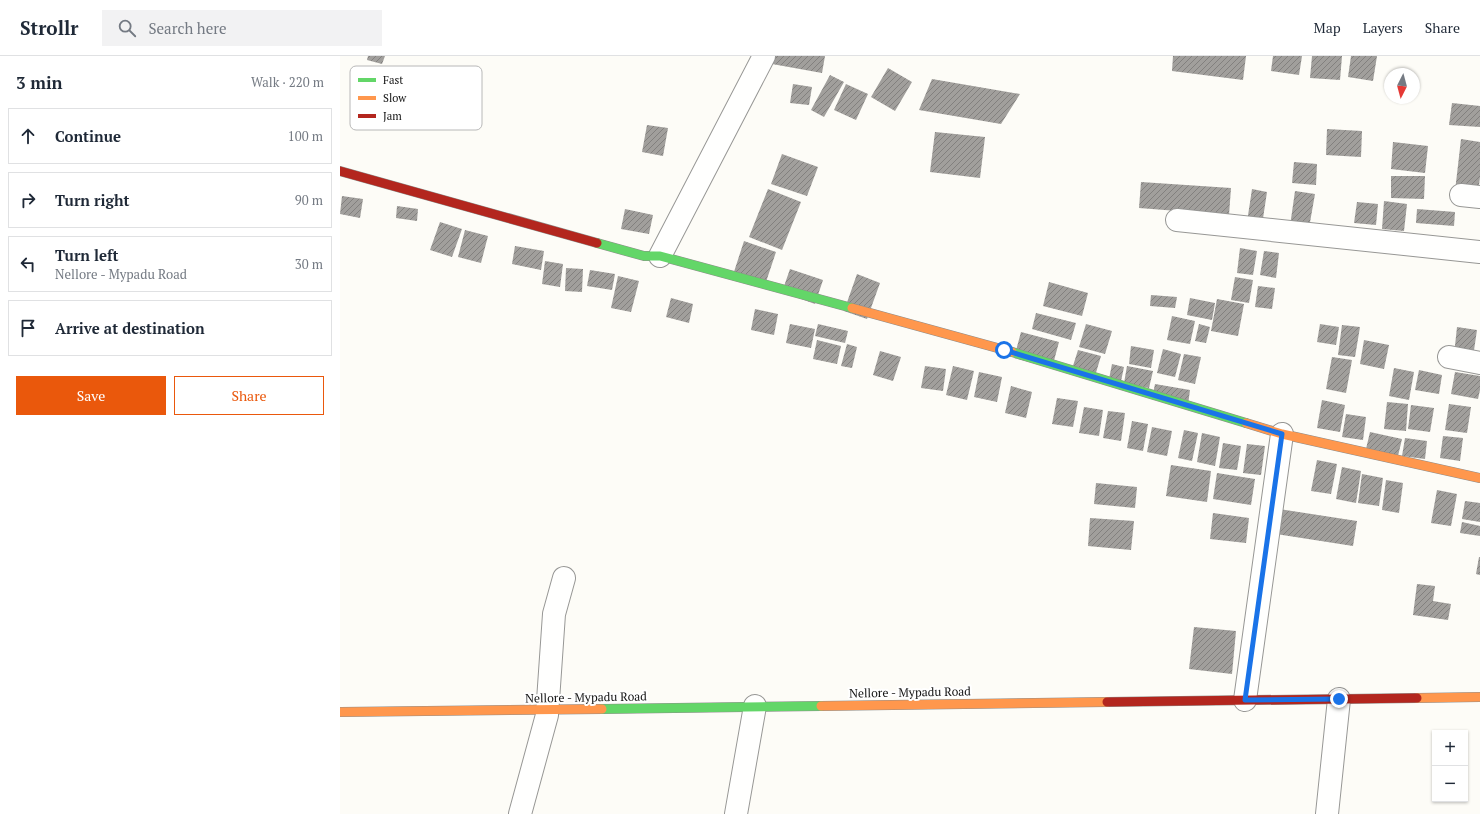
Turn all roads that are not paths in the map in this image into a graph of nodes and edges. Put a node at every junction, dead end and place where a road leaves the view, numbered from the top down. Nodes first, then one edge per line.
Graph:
1 (764, 56) edge
2 (340, 171) edge
3 (1177, 220) dead end
4 (1480, 252) edge
5 (660, 256) junction
6 (1449, 357) dead end
7 (1480, 363) edge
8 (1282, 434) junction
9 (1480, 478) edge
10 (564, 578) dead end
11 (1480, 697) edge
12 (1339, 699) junction
13 (1245, 700) junction
14 (755, 706) junction
15 (547, 709) junction
16 (340, 712) edge
17 (520, 814) edge
18 (736, 814) edge
19 (1327, 814) edge

1 - 5 street
2 - 5 street
3 - 4 street
5 - 8 street
6 - 7 street
8 - 9 street
8 - 13 street
10 - 15 street
11 - 12 street, Nellore - Mypadu Road
12 - 13 street, Nellore - Mypadu Road
12 - 19 street
13 - 14 street, Nellore - Mypadu Road
14 - 15 street, Nellore - Mypadu Road
14 - 18 street
15 - 16 street, Nellore - Mypadu Road
15 - 17 street

